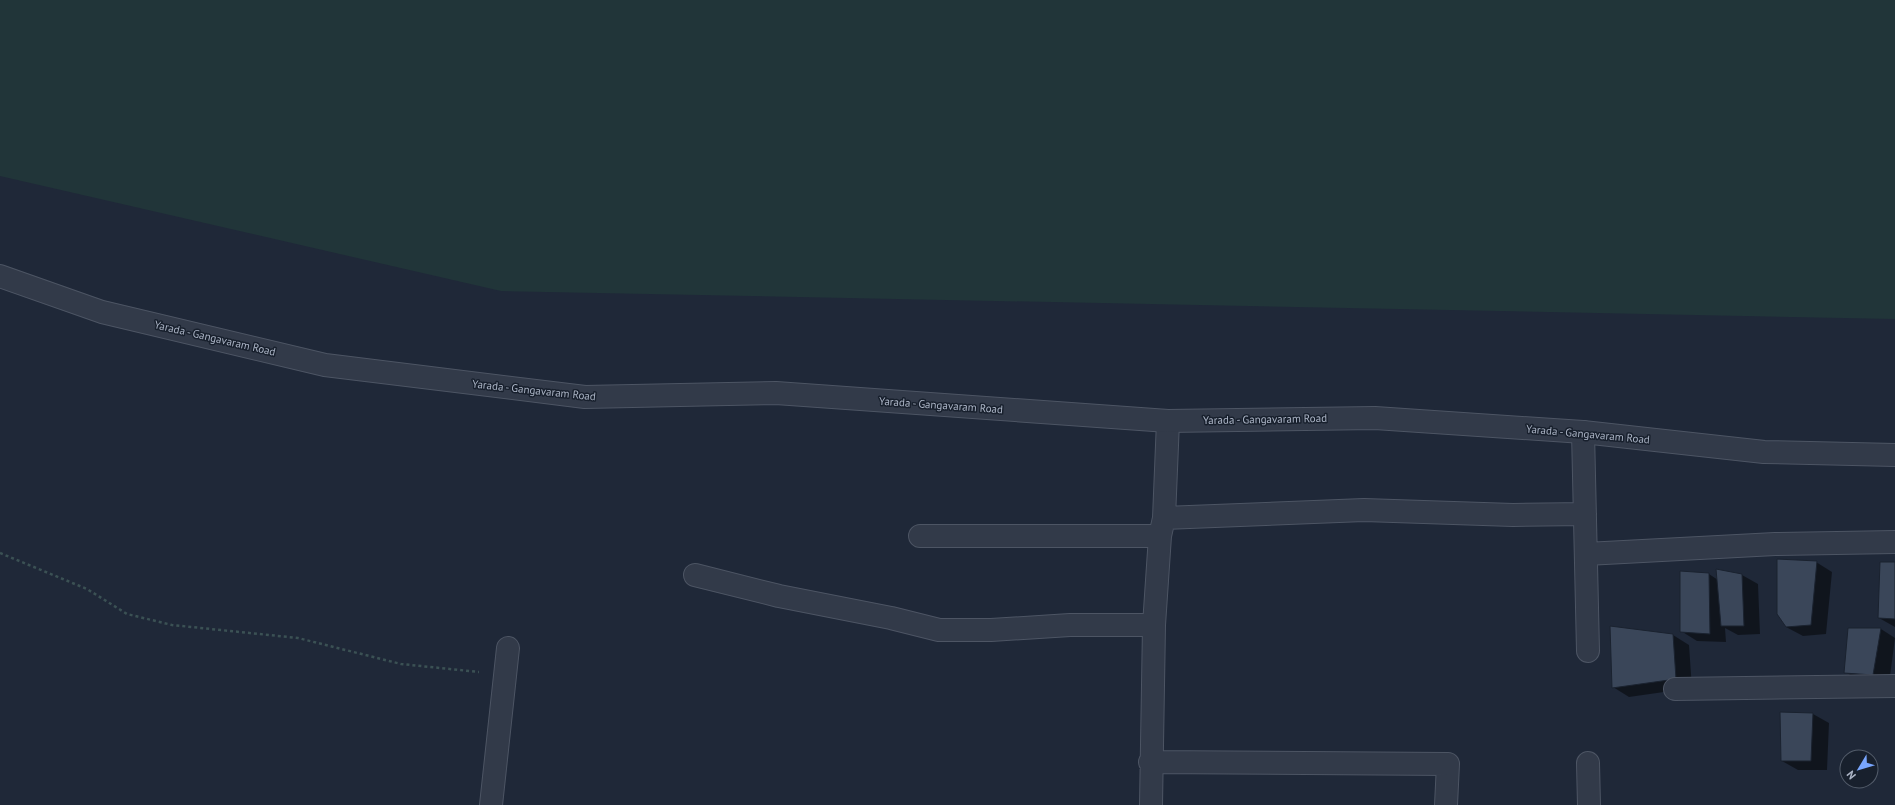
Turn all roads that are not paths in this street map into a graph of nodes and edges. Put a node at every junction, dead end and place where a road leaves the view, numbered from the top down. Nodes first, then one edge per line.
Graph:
1 (0, 276) edge
2 (1168, 421) junction
3 (1583, 432) junction
4 (1895, 455) edge
5 (1585, 514) junction
6 (1162, 527) junction
7 (920, 536) dead end
8 (1895, 542) edge
9 (1586, 554) junction
10 (695, 575) dead end
11 (1154, 625) junction
12 (508, 648) dead end
13 (1588, 651) dead end
14 (1895, 686) edge
15 (1675, 690) dead end
16 (1150, 762) junction
17 (1588, 763) dead end
18 (491, 805) edge
19 (1151, 805) edge
20 (1446, 805) edge
21 (1589, 805) edge

1 - 2 street, Yarada - Gangavaram Road
2 - 3 street, Yarada - Gangavaram Road
2 - 6 street
3 - 4 street, Yarada - Gangavaram Road
3 - 5 street
5 - 6 street
5 - 9 street
6 - 7 street
6 - 11 street
8 - 9 street
9 - 13 street
10 - 11 street
11 - 16 street
12 - 18 street
14 - 15 street
16 - 19 street
16 - 20 street
17 - 21 street

